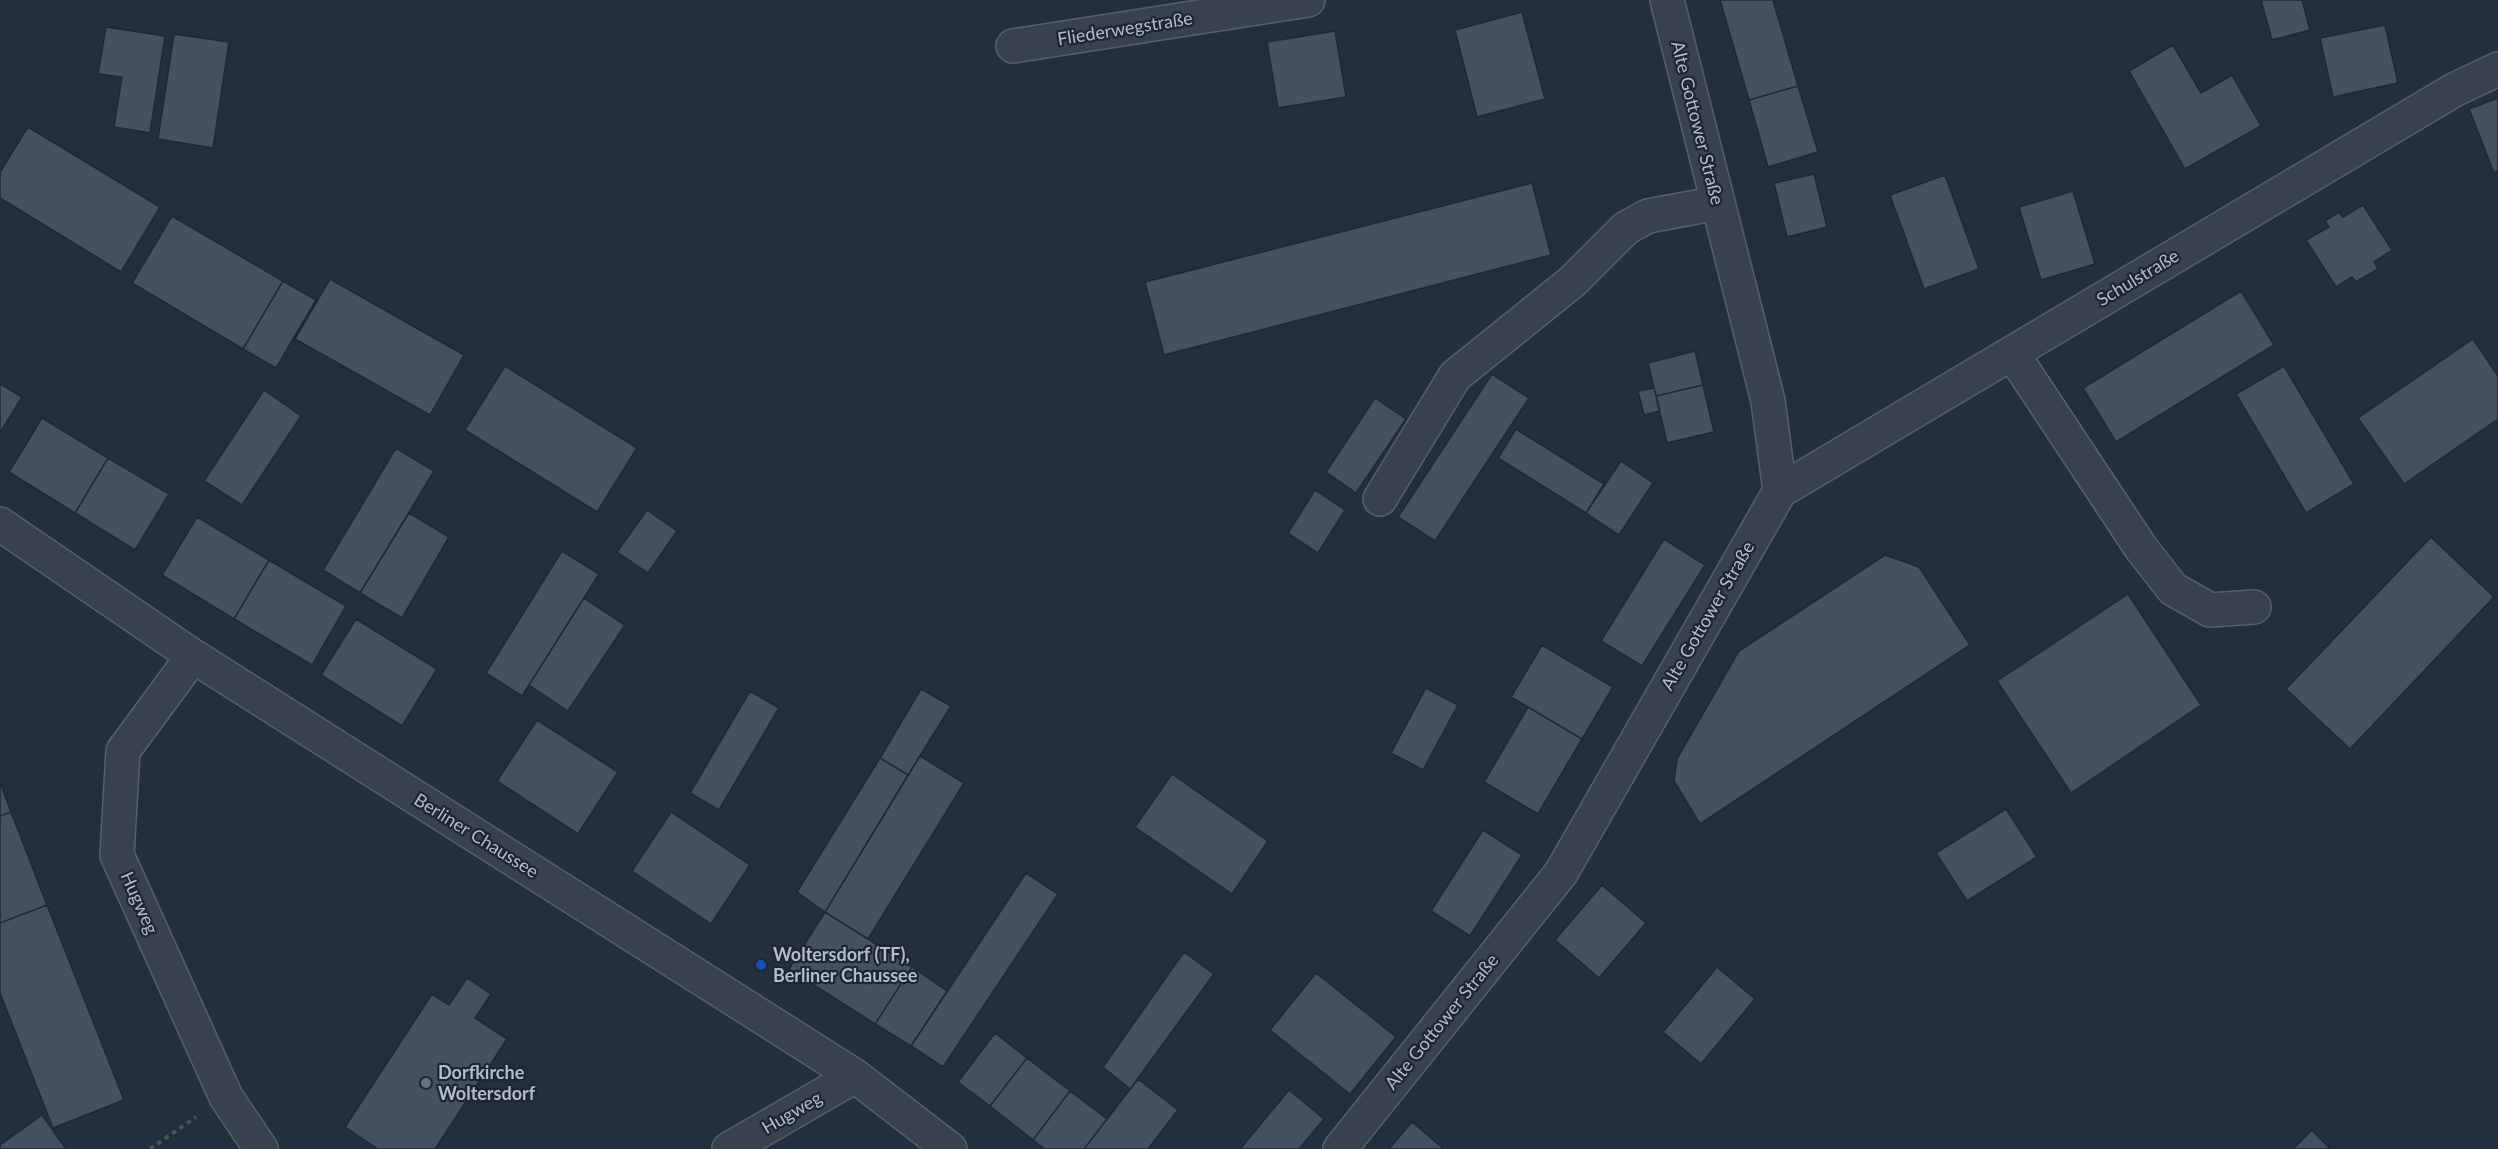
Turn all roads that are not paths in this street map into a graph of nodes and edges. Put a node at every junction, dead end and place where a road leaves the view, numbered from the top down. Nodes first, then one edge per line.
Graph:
1 (1308, 0) edge
2 (1666, 0) edge
3 (1013, 46) dead end
4 (2498, 69) edge
5 (1718, 203) junction
6 (2012, 353) junction
7 (1780, 491) junction
8 (1380, 499) dead end
9 (0, 524) edge
10 (2254, 607) dead end
11 (193, 656) junction
12 (855, 1076) junction
13 (261, 1149) edge
14 (729, 1149) edge
15 (950, 1149) edge
16 (1340, 1149) edge

1 - 3 street, Fliederwegstraße
2 - 5 street, Alte Gottower Straße
4 - 6 street, Schulstraße
5 - 7 street, Alte Gottower Straße
5 - 8 street
6 - 7 street, Schulstraße
6 - 10 street
7 - 16 street, Alte Gottower Straße
9 - 11 street, Berliner Chaussee
11 - 12 street, Berliner Chaussee
11 - 13 street, Hugweg
12 - 14 street, Hugweg
12 - 15 street, Berliner Chaussee

